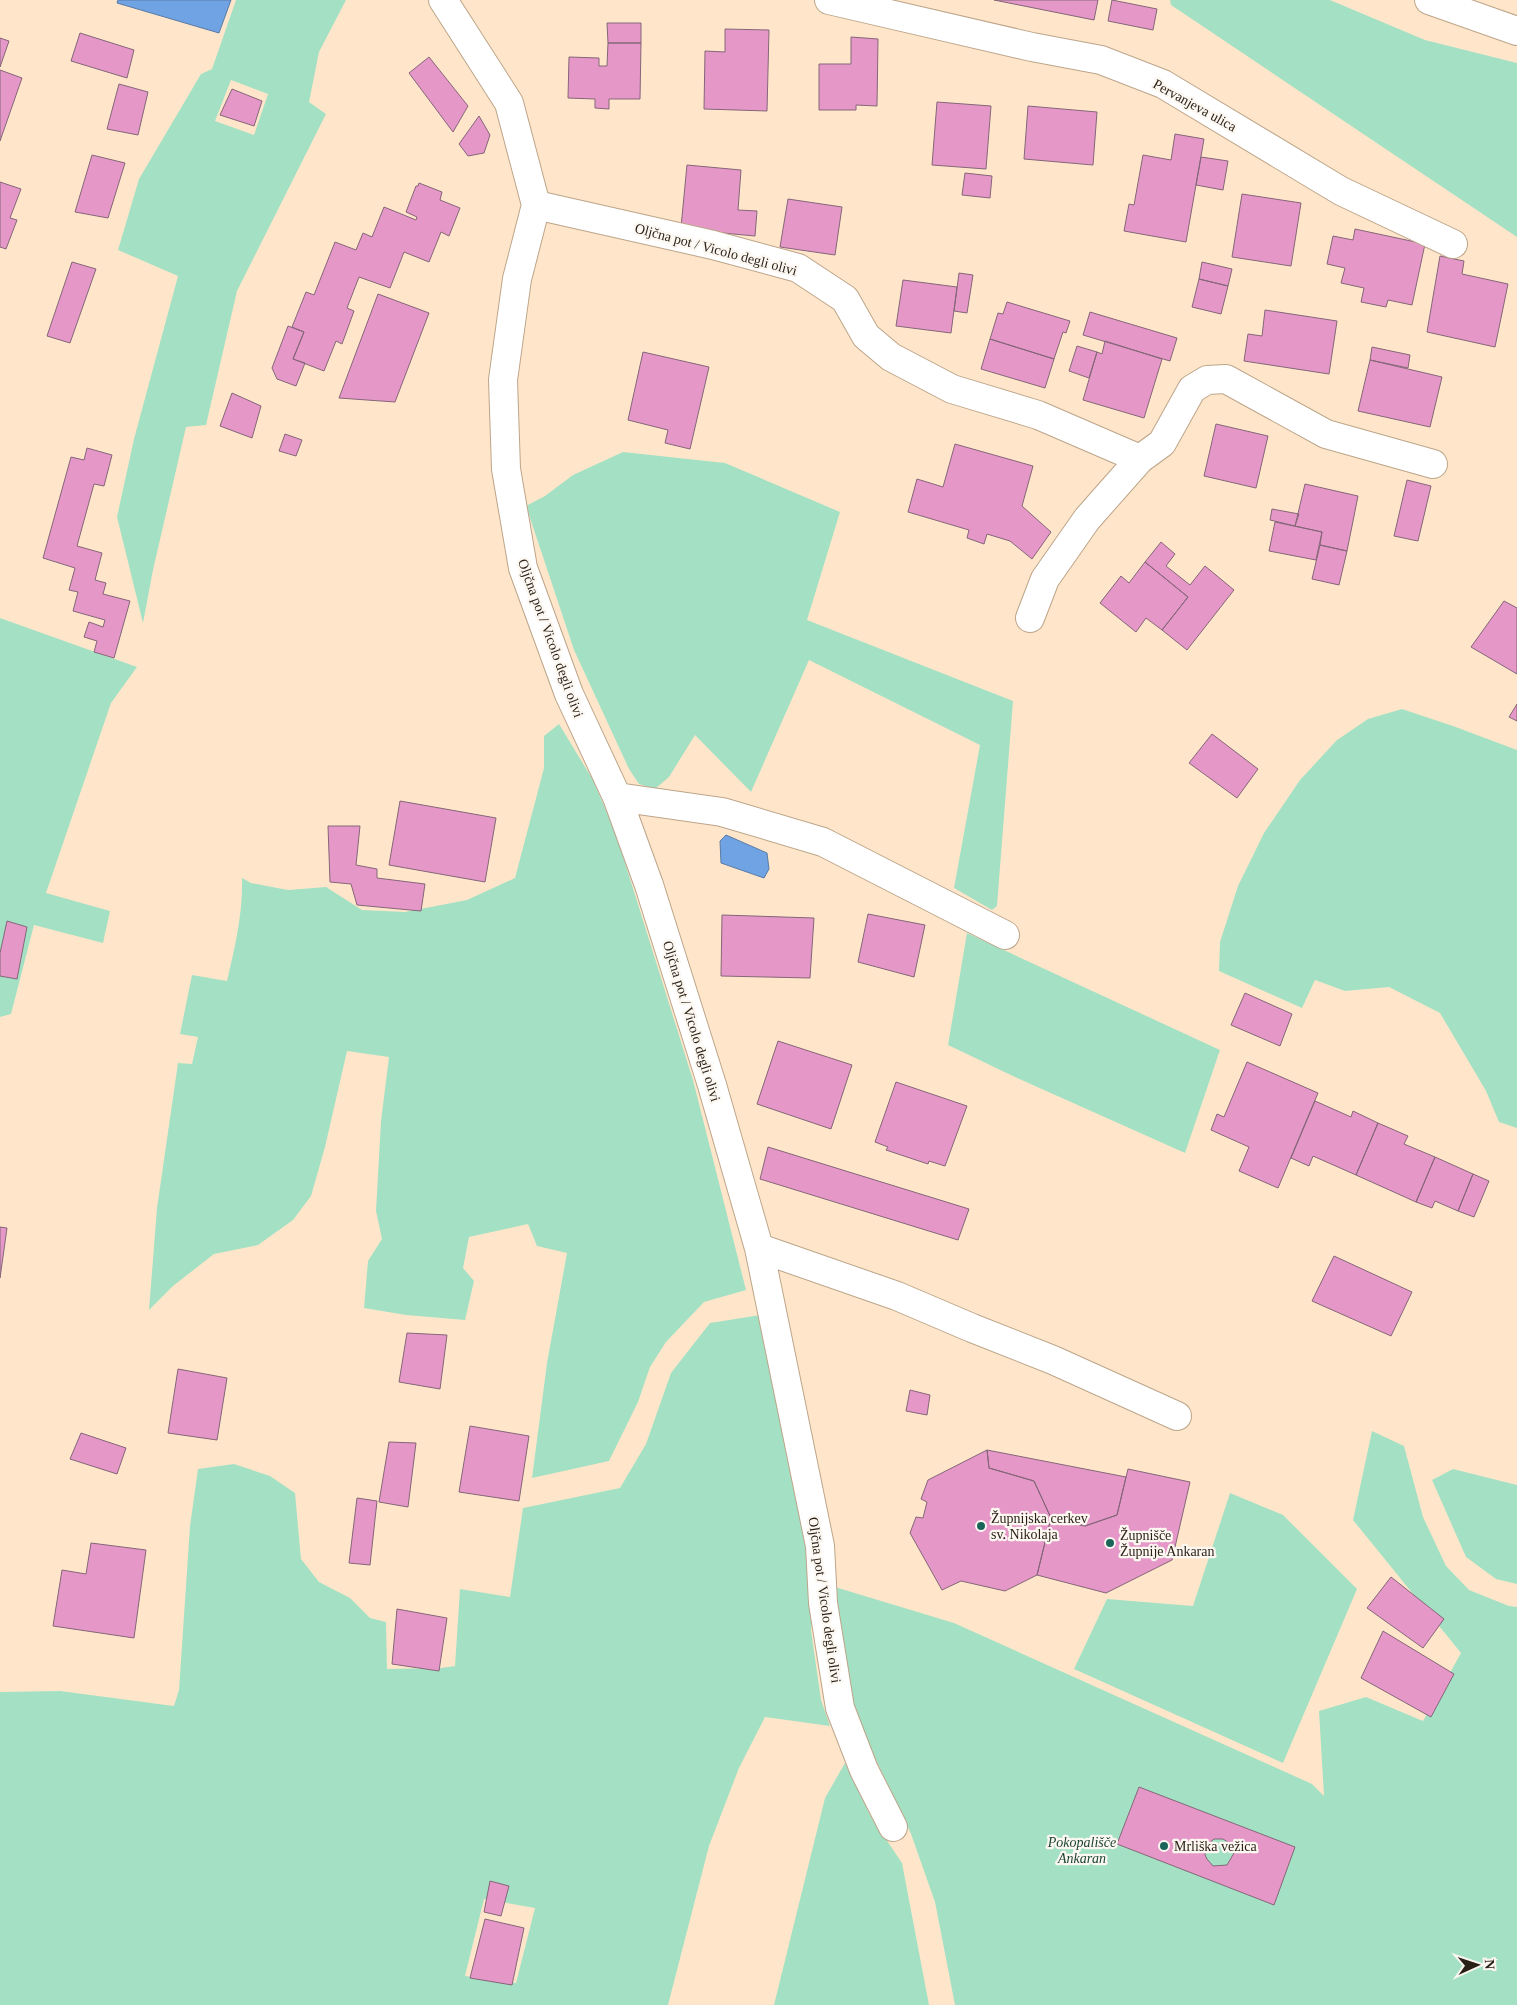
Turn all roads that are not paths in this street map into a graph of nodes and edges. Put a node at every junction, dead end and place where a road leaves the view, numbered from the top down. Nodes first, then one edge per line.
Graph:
1 (443, 0) edge
2 (829, 0) edge
3 (1430, 0) edge
4 (1517, 31) edge
5 (536, 205) junction
6 (1453, 244) dead end
7 (1140, 459) junction
8 (1433, 464) dead end
9 (1030, 618) dead end
10 (617, 797) junction
11 (1005, 935) dead end
12 (759, 1248) junction
13 (1177, 1416) dead end
14 (893, 1827) dead end

1 - 5 street, Oljčna pot / Vicolo degli olivi
2 - 6 street, Pervanjeva ulica
3 - 4 street
5 - 7 street, Oljčna pot / Vicolo degli olivi
5 - 10 street, Oljčna pot / Vicolo degli olivi
7 - 8 street
7 - 9 street
10 - 11 street
10 - 12 street, Oljčna pot / Vicolo degli olivi
12 - 13 street
12 - 14 street, Oljčna pot / Vicolo degli olivi

